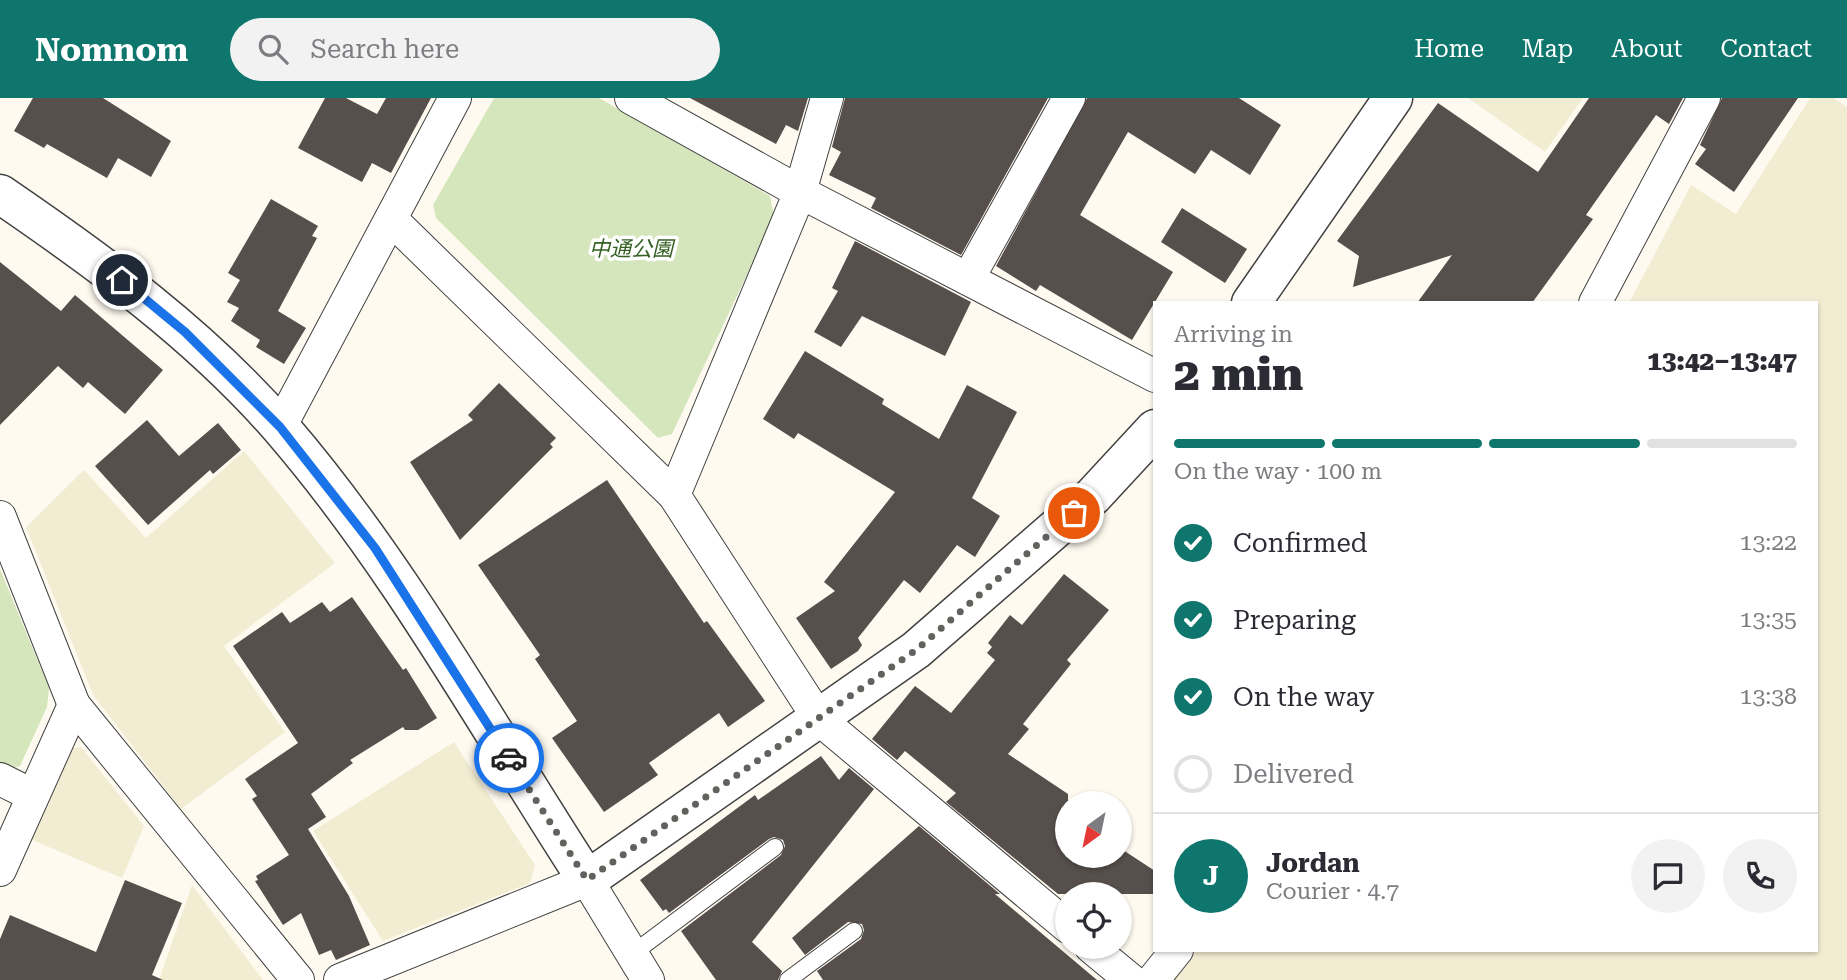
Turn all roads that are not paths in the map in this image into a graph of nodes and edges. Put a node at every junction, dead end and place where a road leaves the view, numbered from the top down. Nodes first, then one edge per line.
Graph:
1 (455, 98) edge
2 (632, 98) edge
3 (827, 98) edge
4 (1069, 98) edge
5 (1393, 98) edge
6 (1704, 98) edge
7 (800, 192) junction
8 (0, 194) edge
9 (392, 220) junction
10 (968, 279) junction
11 (1252, 301) edge
12 (1596, 301) edge
13 (1153, 375) edge
14 (280, 427) junction
15 (1153, 431) edge
16 (674, 495) junction
17 (0, 517) edge
18 (74, 705) junction
19 (819, 719) junction
20 (0, 779) edge
21 (32, 795) junction
22 (775, 847) dead end
23 (0, 870) edge
24 (587, 880) junction
25 (1055, 916) edge
26 (854, 931) dead end
27 (1175, 952) edge
28 (1106, 959) edge
29 (640, 967) edge
30 (298, 980) edge
31 (340, 980) edge
32 (789, 980) edge
33 (1131, 980) edge
34 (1153, 980) edge

1 - 9 street
2 - 7 street
3 - 7 street
4 - 10 street
5 - 11 street
6 - 12 street
7 - 10 street
7 - 16 street
8 - 14 street
9 - 14 street
9 - 16 street
10 - 13 street
14 - 24 street
15 - 19 street
16 - 19 street
17 - 18 street
18 - 21 street
18 - 30 street
19 - 24 street
19 - 25 street
20 - 21 street
21 - 23 street
22 - 29 lane
24 - 29 street
24 - 31 street
26 - 32 lane
27 - 34 street
28 - 33 street

